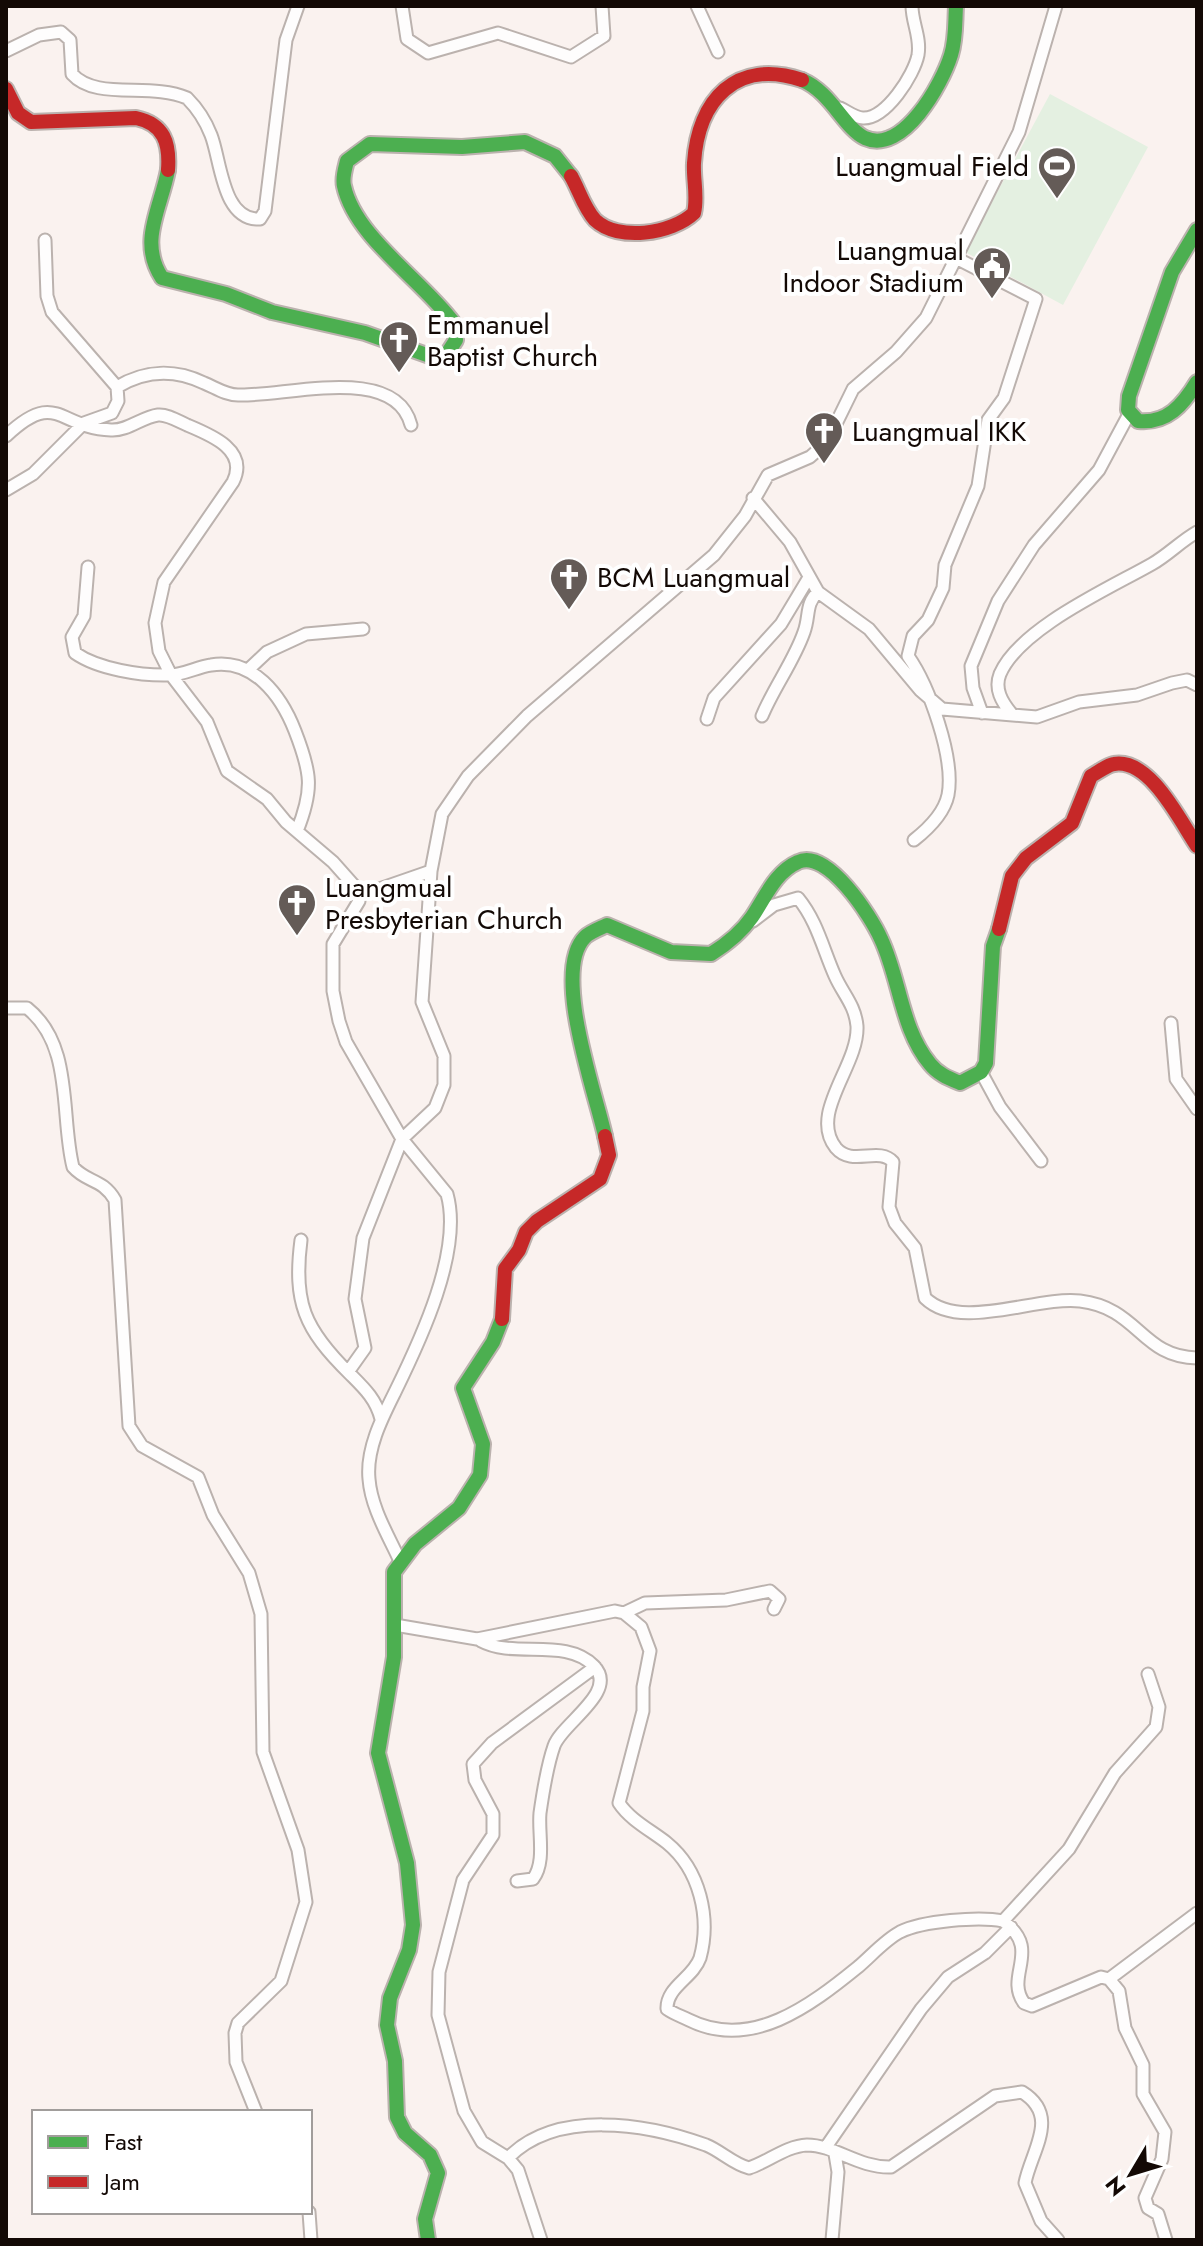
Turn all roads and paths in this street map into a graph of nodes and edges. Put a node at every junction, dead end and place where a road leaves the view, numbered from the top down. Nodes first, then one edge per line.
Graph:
1 (298, 6) edge
2 (402, 6) edge
3 (602, 6) edge
4 (697, 6) edge
5 (912, 6) edge
6 (956, 6) edge
7 (1056, 6) edge
8 (6, 51) edge
9 (718, 52) dead end
10 (6, 89) edge
11 (833, 104) junction
12 (1197, 230) edge
13 (45, 240) dead end
14 (956, 258) junction
15 (1197, 382) edge
16 (117, 387) junction
17 (1129, 414) junction
18 (84, 423) junction
19 (411, 425) dead end
20 (6, 436) edge
21 (6, 490) edge
22 (753, 498) junction
23 (1197, 532) edge
24 (88, 567) dead end
25 (808, 579) junction
26 (818, 592) junction
27 (363, 629) dead end
28 (249, 669) junction
29 (171, 675) junction
30 (1197, 685) edge
31 (929, 701) junction
32 (982, 713) junction
33 (1011, 713) junction
34 (762, 716) dead end
35 (707, 719) dead end
36 (297, 831) junction
37 (914, 840) dead end
38 (1197, 846) edge
39 (431, 871) junction
40 (359, 896) junction
41 (746, 926) junction
42 (6, 1008) edge
43 (1171, 1023) dead end
44 (981, 1072) junction
45 (1197, 1109) edge
46 (402, 1139) junction
47 (1041, 1161) dead end
48 (301, 1240) dead end
49 (1197, 1358) edge
50 (348, 1372) junction
51 (381, 1419) junction
52 (399, 1559) junction
53 (774, 1609) dead end
54 (624, 1613) junction
55 (395, 1625) junction
56 (477, 1639) junction
57 (595, 1667) junction
58 (1148, 1674) dead end
59 (517, 1881) dead end
60 (1197, 1913) edge
61 (1007, 1924) junction
62 (1109, 1979) junction
63 (255, 2110) edge
64 (831, 2151) junction
65 (508, 2158) junction
66 (309, 2214) edge
67 (311, 2240) edge
68 (428, 2240) edge
69 (541, 2240) edge
70 (832, 2240) edge
71 (1058, 2240) edge
72 (1166, 2240) edge

1 - 8 street
2 - 3 street
4 - 9 street
5 - 11 street
6 - 11 street
7 - 14 street
10 - 11 street
12 - 17 street
13 - 16 street
14 - 22 street
14 - 31 street
15 - 17 street
16 - 18 street
16 - 19 street
17 - 32 street
18 - 20 street
18 - 21 street
18 - 29 street
22 - 25 street
22 - 39 street
23 - 33 street
24 - 29 street
25 - 26 street
25 - 35 street
26 - 31 street
26 - 34 street
27 - 28 street
28 - 29 street
28 - 36 street
29 - 36 street
30 - 33 street
31 - 32 street
31 - 37 street
32 - 33 street
36 - 40 street
38 - 44 street
39 - 40 street
39 - 46 street
40 - 46 street
41 - 44 street
41 - 49 street
41 - 52 street
42 - 63 street
43 - 45 street
44 - 47 street
46 - 50 street
46 - 51 street
48 - 50 street
50 - 51 street
51 - 52 street
52 - 55 street
53 - 54 street
54 - 56 street
54 - 61 street
55 - 56 street
55 - 68 street
56 - 57 street
57 - 59 street
57 - 65 street
58 - 61 street
60 - 62 street
61 - 62 street
61 - 64 street
62 - 72 street
64 - 65 street
64 - 70 street
64 - 71 street
65 - 69 street
66 - 67 street

